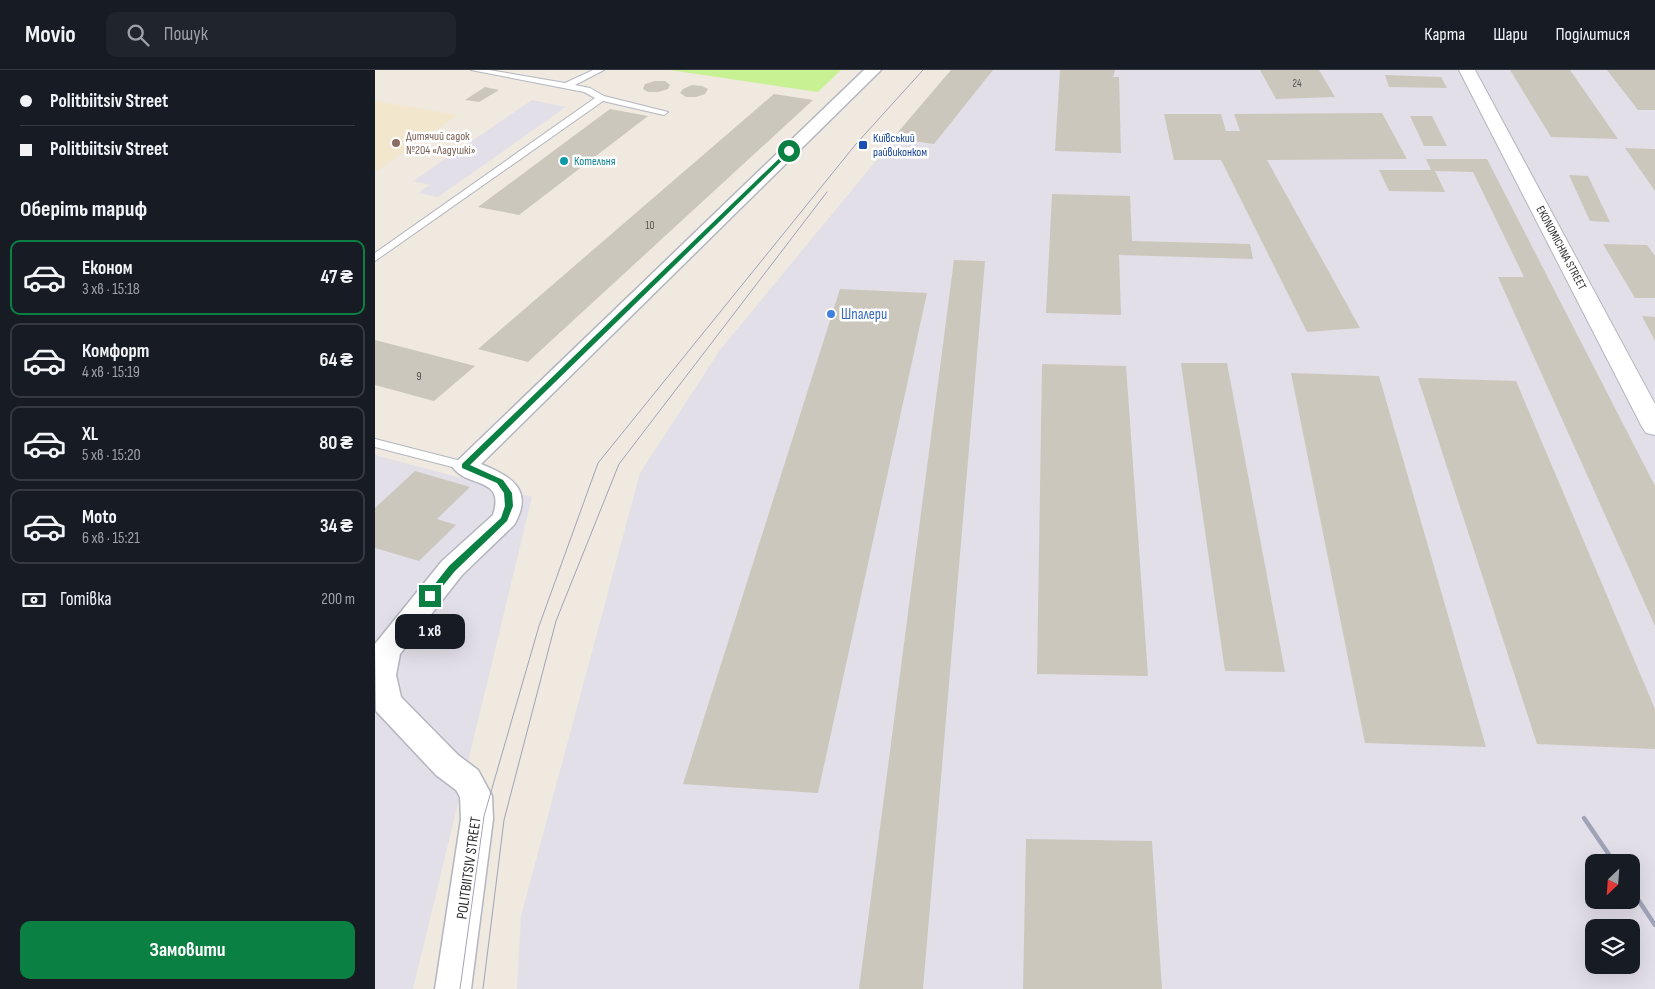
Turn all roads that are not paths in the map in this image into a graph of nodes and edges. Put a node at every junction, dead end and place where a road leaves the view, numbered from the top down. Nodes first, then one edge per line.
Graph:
1 (475, 70) edge
2 (601, 70) edge
3 (873, 70) edge
4 (1467, 70) edge
5 (566, 86) junction
6 (601, 98) junction
7 (664, 112) dead end
8 (375, 258) edge
9 (1655, 427) edge
10 (375, 443) edge
11 (465, 466) junction
12 (453, 989) edge

1 - 5 lane
2 - 5 lane
3 - 11 street
4 - 9 street, EKONOMICHNA STREET
5 - 6 lane
6 - 7 lane
6 - 8 lane
10 - 11 lane
11 - 12 street, POLITBIITSIV STREET

